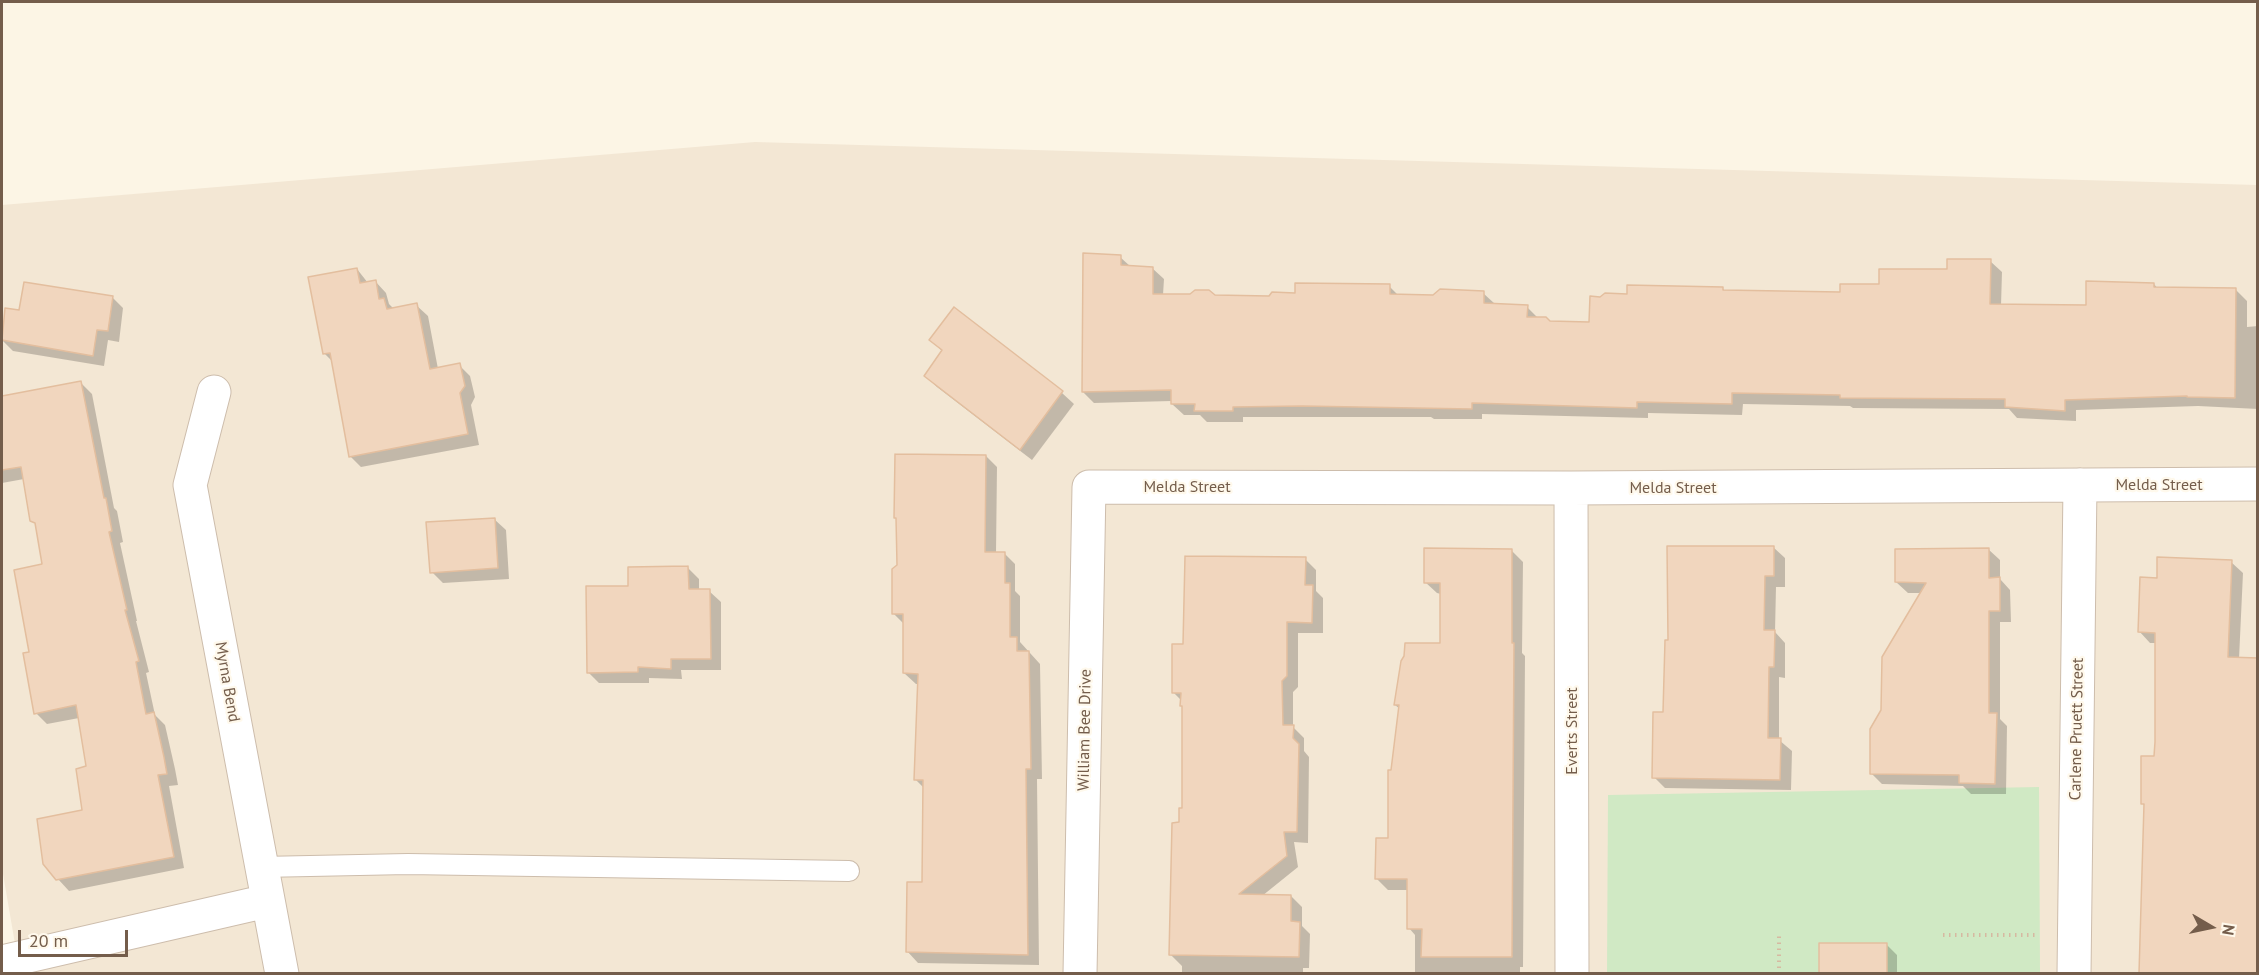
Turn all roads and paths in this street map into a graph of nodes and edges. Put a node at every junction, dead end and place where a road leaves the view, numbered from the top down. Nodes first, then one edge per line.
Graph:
1 (214, 392) dead end
2 (2258, 484) edge
3 (2080, 485) junction
4 (1089, 487) joint
5 (1571, 488) junction
6 (261, 867) junction
7 (849, 871) dead end
8 (267, 901) junction
9 (1779, 935) dead end
10 (1943, 935) dead end
11 (2038, 935) dead end
12 (2, 962) edge
13 (282, 974) edge
14 (1080, 974) edge
15 (1572, 974) edge
16 (1779, 974) edge
17 (2074, 974) edge

1 - 6 street, Myrna Bend
2 - 3 street, Melda Street
3 - 5 street, Melda Street
3 - 17 street, Carlene Pruett Street
4 - 5 street, Melda Street
4 - 14 street, William Bee Drive
5 - 15 street, Everts Street
6 - 7 lane
6 - 8 street, Myrna Bend
8 - 12 street
8 - 13 street, Myrna Bend
9 - 16 path
10 - 11 path

